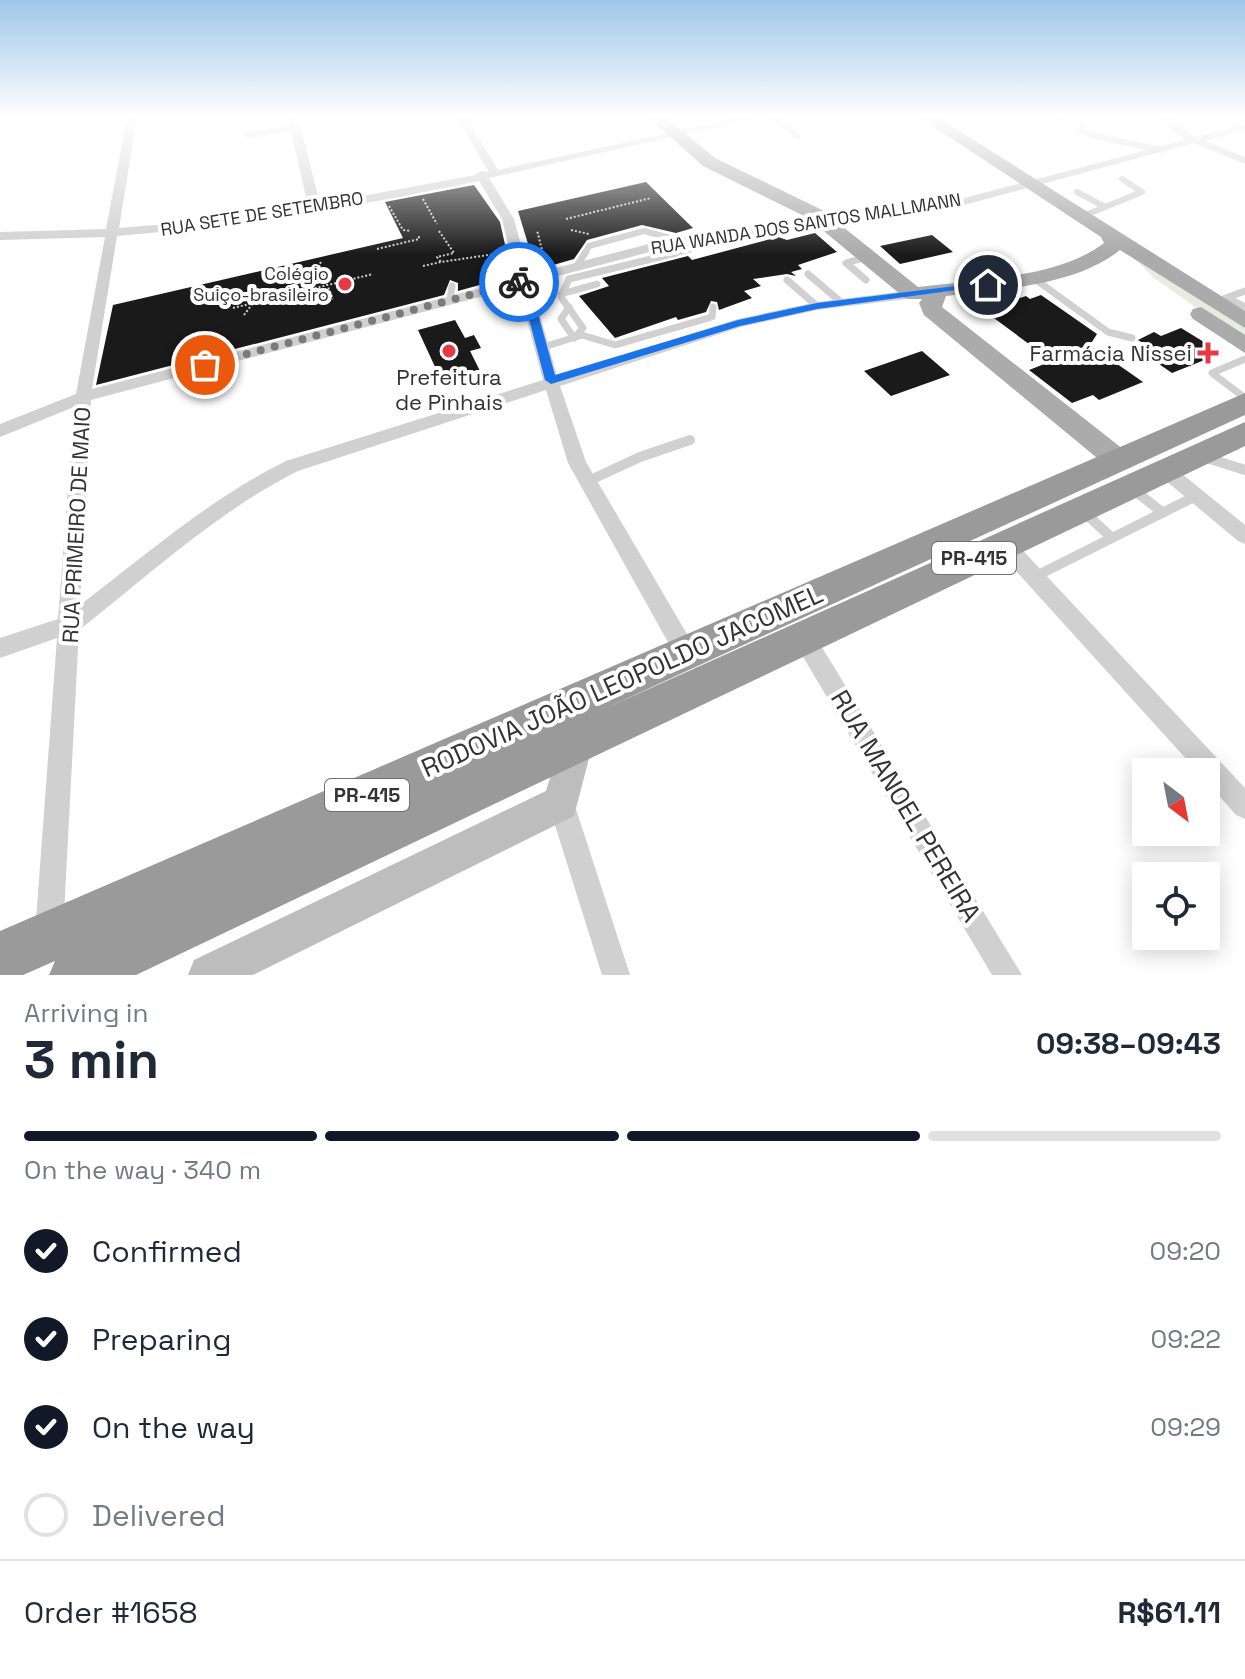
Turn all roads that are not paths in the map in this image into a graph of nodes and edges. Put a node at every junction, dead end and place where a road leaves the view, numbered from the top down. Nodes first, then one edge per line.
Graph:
1 (124, 162) edge
2 (304, 162) edge
3 (483, 162) edge
4 (538, 162) edge
5 (711, 162) edge
6 (999, 162) edge
7 (1115, 162) edge
8 (488, 173) junction
9 (1122, 179) dead end
10 (1033, 184) junction
11 (1077, 192) dead end
12 (1105, 207) junction
13 (315, 209) junction
14 (1083, 216) junction
15 (824, 222) junction
16 (1109, 232) junction
17 (111, 235) junction
18 (0, 236) edge
19 (707, 245) dead end
20 (867, 257) junction
21 (1092, 259) junction
22 (808, 274) dead end
23 (1032, 277) junction
24 (787, 280) dead end
25 (866, 280) dead end
26 (524, 281) junction
27 (597, 284) dead end
28 (939, 291) junction
29 (1245, 291) edge
30 (561, 294) junction
31 (914, 294) junction
32 (1222, 300) junction
33 (842, 303) junction
34 (817, 306) junction
35 (569, 307) junction
36 (713, 307) dead end
37 (1245, 307) edge
38 (1245, 321) edge
39 (574, 338) junction
40 (1132, 338) dead end
41 (1245, 346) edge
42 (540, 348) junction
43 (1245, 359) edge
44 (551, 380) junction
45 (83, 397) junction
46 (1245, 401) edge
47 (0, 431) edge
48 (1245, 433) edge
49 (690, 440) dead end
50 (1181, 463) junction
51 (1245, 470) edge
52 (1124, 473) junction
53 (586, 482) junction
54 (1196, 496) junction
55 (1080, 509) junction
56 (1163, 513) junction
57 (1245, 536) edge
58 (1112, 538) junction
59 (1004, 544) junction
60 (1034, 577) junction
61 (71, 624) junction
62 (804, 638) junction
63 (0, 648) edge
64 (694, 668) junction
65 (576, 743) junction
66 (561, 803) junction
67 (1245, 806) edge
68 (62, 956) edge
69 (0, 958) edge
70 (217, 973) edge
71 (616, 975) edge
72 (1008, 975) edge

1 - 17 street, RUA PRIMEIRO DE MAIO
2 - 13 street
3 - 8 street
4 - 8 street, RUA SETE DE SETEMBRO
5 - 15 main road
6 - 10 main road
7 - 10 street, RUA WANDA DOS SANTOS MALLMANN
8 - 13 street, RUA SETE DE SETEMBRO
8 - 26 street
9 - 12 lane
10 - 14 main road
10 - 15 street, RUA WANDA DOS SANTOS MALLMANN
11 - 12 lane
12 - 14 lane
13 - 17 street, RUA SETE DE SETEMBRO
14 - 16 main road
15 - 20 main road
15 - 26 street, RUA WANDA DOS SANTOS MALLMANN
16 - 21 main road
16 - 32 main road
17 - 18 street, RUA SETE DE SETEMBRO
17 - 45 street, RUA PRIMEIRO DE MAIO
19 - 30 lane
20 - 25 lane
20 - 31 main road
21 - 23 main road
21 - 41 main road
22 - 33 lane
23 - 28 main road
23 - 40 lane
24 - 34 lane
26 - 42 street
26 - 45 street, RUA WANDA DOS SANTOS MALLMANN
27 - 30 lane
28 - 31 main road
28 - 52 main road
29 - 32 lane
30 - 35 lane
31 - 33 street
32 - 37 lane
32 - 38 main road
33 - 34 street
34 - 44 street
35 - 39 lane
35 - 39 lane
36 - 39 lane
39 - 42 lane
42 - 44 street
43 - 46 lane
44 - 53 street
44 - 61 street
45 - 47 street, RUA WANDA DOS SANTOS MALLMANN
45 - 61 street, RUA PRIMEIRO DE MAIO
46 - 52 highway, RODOVIA JOÃO LEOPOLDO JACOMEL / PR-415
48 - 50 highway, RODOVIA JOÃO LEOPOLDO JACOMEL / PR-415
49 - 53 lane
50 - 51 lane
50 - 52 highway, RODOVIA JOÃO LEOPOLDO JACOMEL / PR-415
50 - 54 street
52 - 55 highway, RODOVIA JOÃO LEOPOLDO JACOMEL / PR-415
52 - 56 lane
52 - 64 highway, RODOVIA JOÃO LEOPOLDO JACOMEL / PR-415
53 - 64 street
54 - 56 lane
54 - 57 street
55 - 58 lane
55 - 59 highway, RODOVIA JOÃO LEOPOLDO JACOMEL / PR-415
56 - 58 lane
58 - 60 lane
59 - 60 street
59 - 62 highway, RODOVIA JOÃO LEOPOLDO JACOMEL / PR-415
60 - 67 street
61 - 63 street
61 - 68 street, RUA PRIMEIRO DE MAIO
62 - 64 highway, RODOVIA JOÃO LEOPOLDO JACOMEL / PR-415
62 - 72 street, RUA MANOEL PEREIRA
64 - 65 highway, RODOVIA JOÃO LEOPOLDO JACOMEL / PR-415
64 - 68 highway, RODOVIA JOÃO LEOPOLDO JACOMEL / PR-415
65 - 66 street
65 - 68 highway, RODOVIA JOÃO LEOPOLDO JACOMEL / PR-415
66 - 70 street
66 - 71 street
68 - 69 highway, RODOVIA JOÃO LEOPOLDO JACOMEL / PR-415

